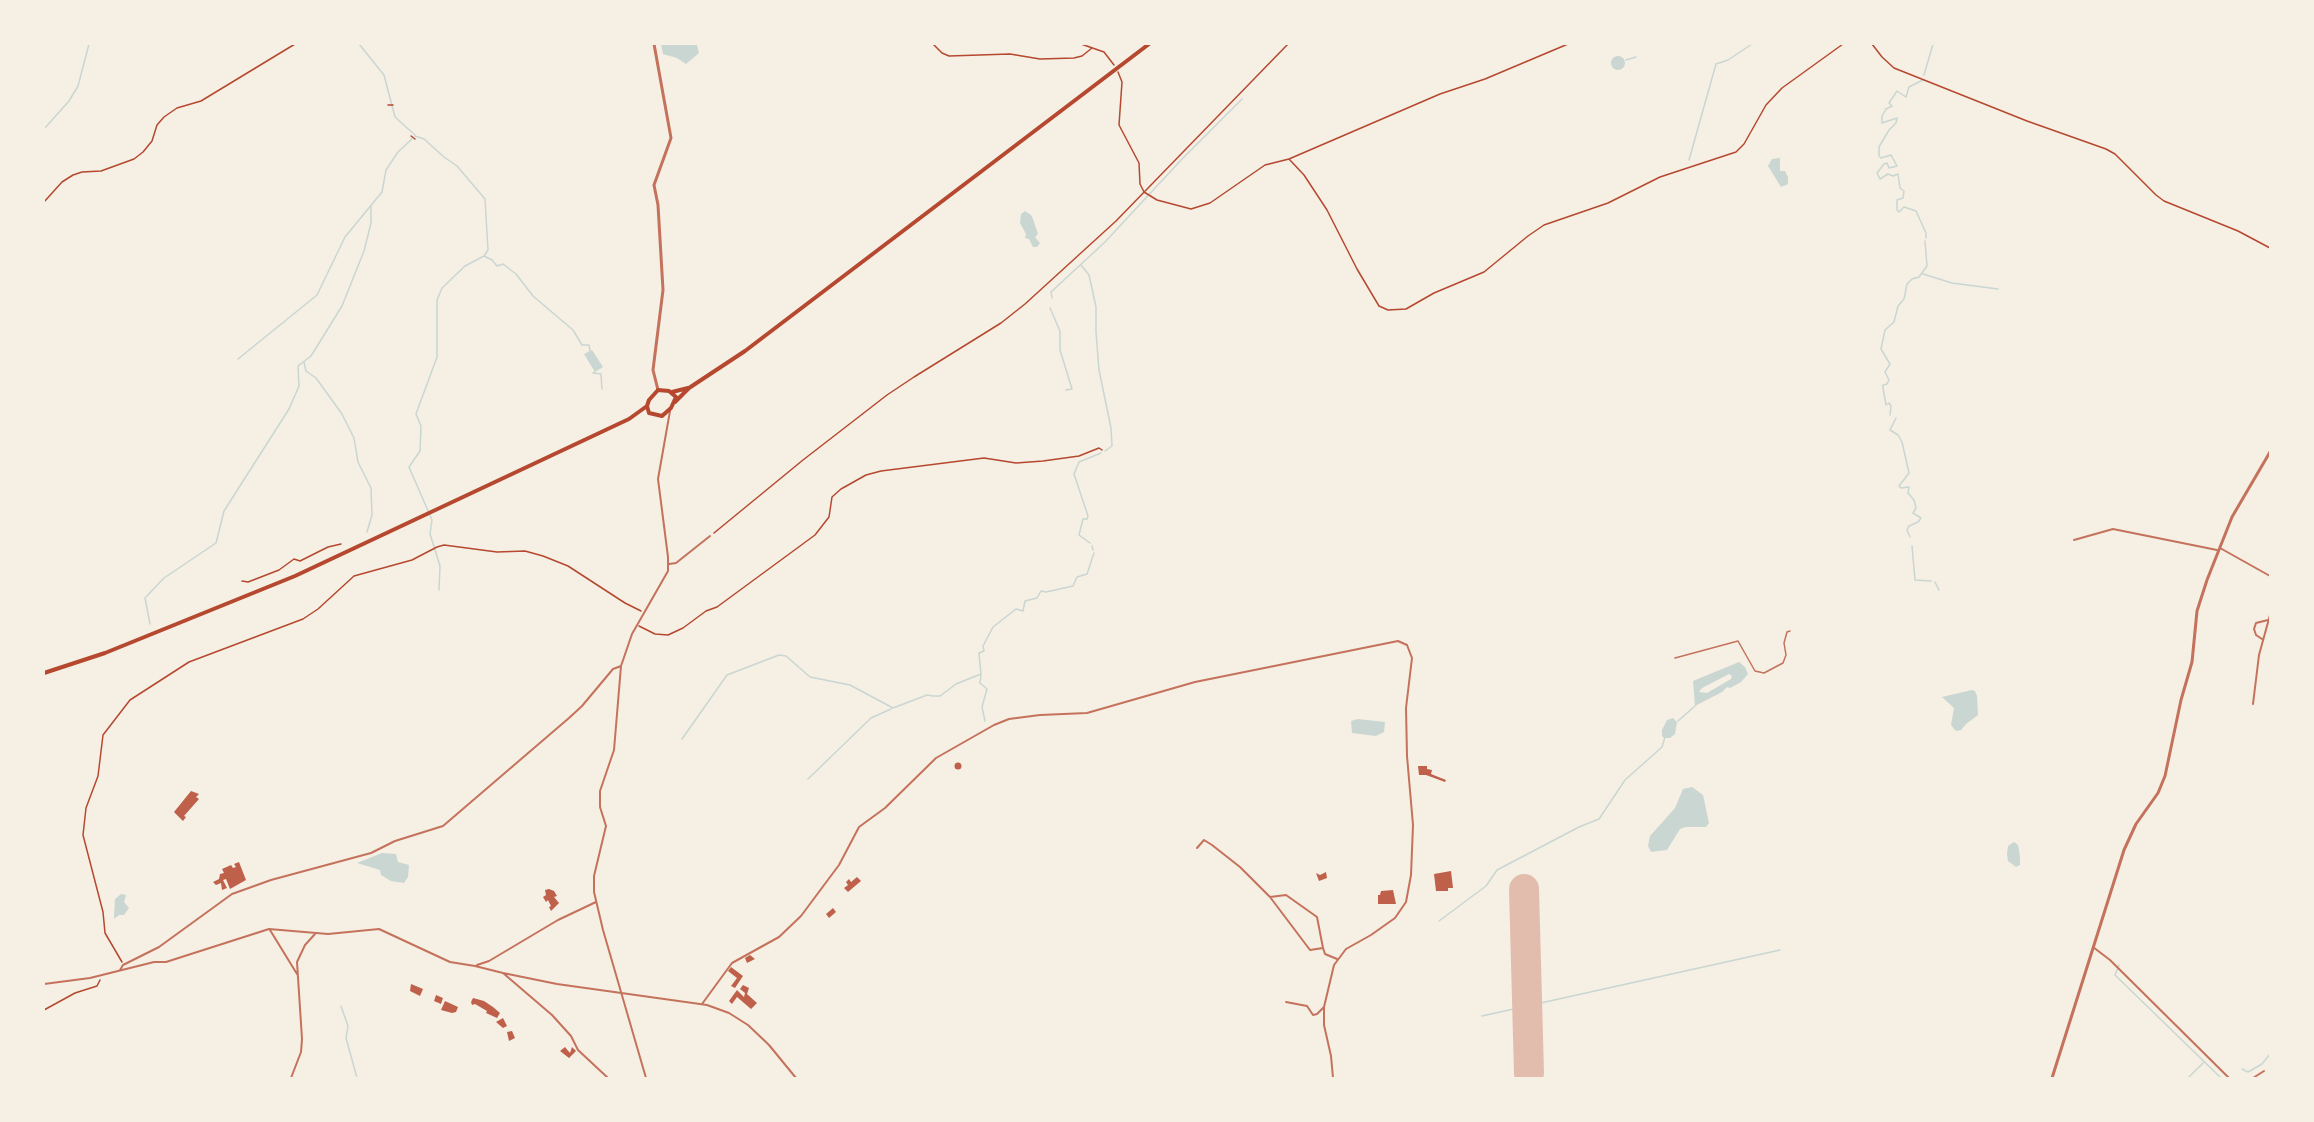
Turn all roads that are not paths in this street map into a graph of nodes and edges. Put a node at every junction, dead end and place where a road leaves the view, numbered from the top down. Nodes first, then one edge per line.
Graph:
1 (654, 44) edge
2 (1149, 44) edge
3 (689, 388) junction
4 (658, 390) junction
5 (672, 392) junction
6 (675, 402) junction
7 (647, 406) junction
8 (670, 410) junction
9 (652, 414) junction
10 (636, 415) junction
11 (660, 416) junction
12 (667, 424) junction
13 (2271, 452) edge
14 (710, 536) road end
15 (2074, 540) dead end
16 (2218, 549) junction
17 (669, 564) junction
18 (2271, 576) edge
19 (2271, 615) edge
20 (2268, 620) junction
21 (1790, 631) dead end
22 (2262, 639) junction
23 (1675, 658) dead end
24 (621, 666) junction
25 (44, 673) edge
26 (2253, 704) dead end
27 (1197, 848) dead end
28 (1270, 897) junction
29 (596, 902) junction
30 (269, 929) junction
31 (315, 933) junction
32 (2093, 947) junction
33 (1323, 948) junction
34 (1337, 959) junction
35 (476, 966) junction
36 (120, 970) junction
37 (503, 973) junction
38 (297, 974) junction
39 (44, 984) edge
40 (620, 992) junction
41 (1286, 1002) dead end
42 (702, 1004) junction
43 (1324, 1006) junction
44 (2264, 1071) dead end
45 (291, 1078) edge
46 (608, 1078) edge
47 (646, 1078) edge
48 (796, 1078) edge
49 (1333, 1078) edge
50 (2052, 1078) edge
51 (2229, 1078) edge
52 (2253, 1078) edge

1 - 4 street
2 - 3 main road
3 - 5 main road
3 - 6 main road
4 - 5 main road
4 - 7 main road
5 - 6 main road
6 - 8 main road
7 - 9 main road
7 - 10 main road
8 - 11 main road
8 - 12 street
9 - 10 main road
9 - 11 main road
10 - 25 main road
11 - 12 street
12 - 17 street
13 - 16 street
14 - 17 street
15 - 16 street
16 - 18 street
16 - 32 street
17 - 24 street
19 - 20 street
20 - 22 street
20 - 22 street
21 - 23 lane
22 - 26 street
24 - 29 street
24 - 36 street
27 - 28 street
28 - 33 street
28 - 33 street
29 - 35 street
29 - 40 street
30 - 31 street
30 - 36 street
30 - 38 street
31 - 35 street
31 - 38 street
32 - 50 street
32 - 51 street
33 - 34 street
34 - 42 street
34 - 43 street
35 - 37 street
36 - 39 street
37 - 40 street
37 - 46 street
38 - 45 street
40 - 42 street
40 - 47 street
41 - 43 street
42 - 48 street
43 - 49 street
44 - 52 street

